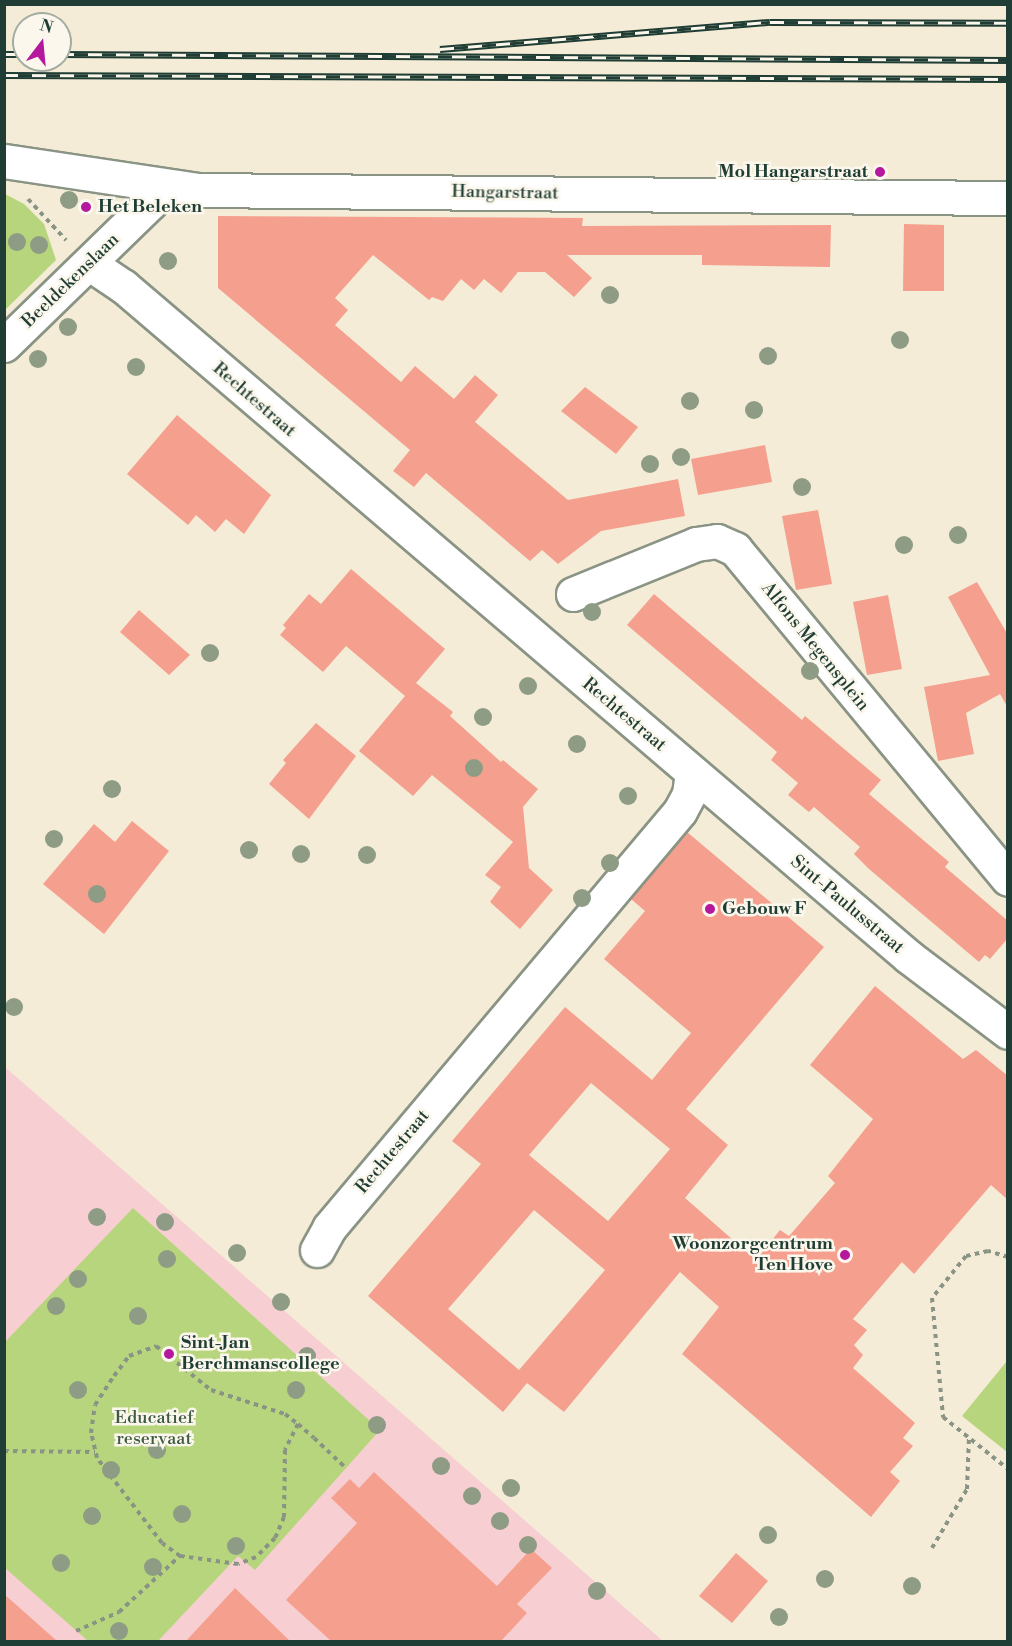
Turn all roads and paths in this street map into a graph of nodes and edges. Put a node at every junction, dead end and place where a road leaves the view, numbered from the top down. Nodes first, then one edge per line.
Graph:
1 (4, 161) edge
2 (154, 186) junction
3 (25, 195) dead end
4 (1008, 198) edge
5 (90, 264) junction
6 (4, 345) edge
7 (573, 594) dead end
8 (692, 772) junction
9 (1008, 879) edge
10 (1008, 1032) edge
11 (317, 1250) dead end
12 (1008, 1257) edge
13 (298, 1424) junction
14 (969, 1437) junction
15 (4, 1451) edge
16 (95, 1452) junction
17 (346, 1468) dead end
18 (1008, 1469) edge
19 (932, 1548) dead end
20 (180, 1556) junction
21 (76, 1631) dead end

1 - 2 street, Hangarstraat
2 - 4 street, Hangarstraat
2 - 5 street, Beeldekenslaan
3 - 5 path
5 - 6 street, Beeldekenslaan
5 - 8 street, Rechtestraat
7 - 9 street, Alfons Megensplein
8 - 10 street, Sint-Paulusstraat
8 - 11 street, Rechtestraat
12 - 14 path
13 - 16 path
13 - 17 path
13 - 20 path
14 - 18 path
14 - 19 path
15 - 16 path
16 - 20 path
20 - 21 path

